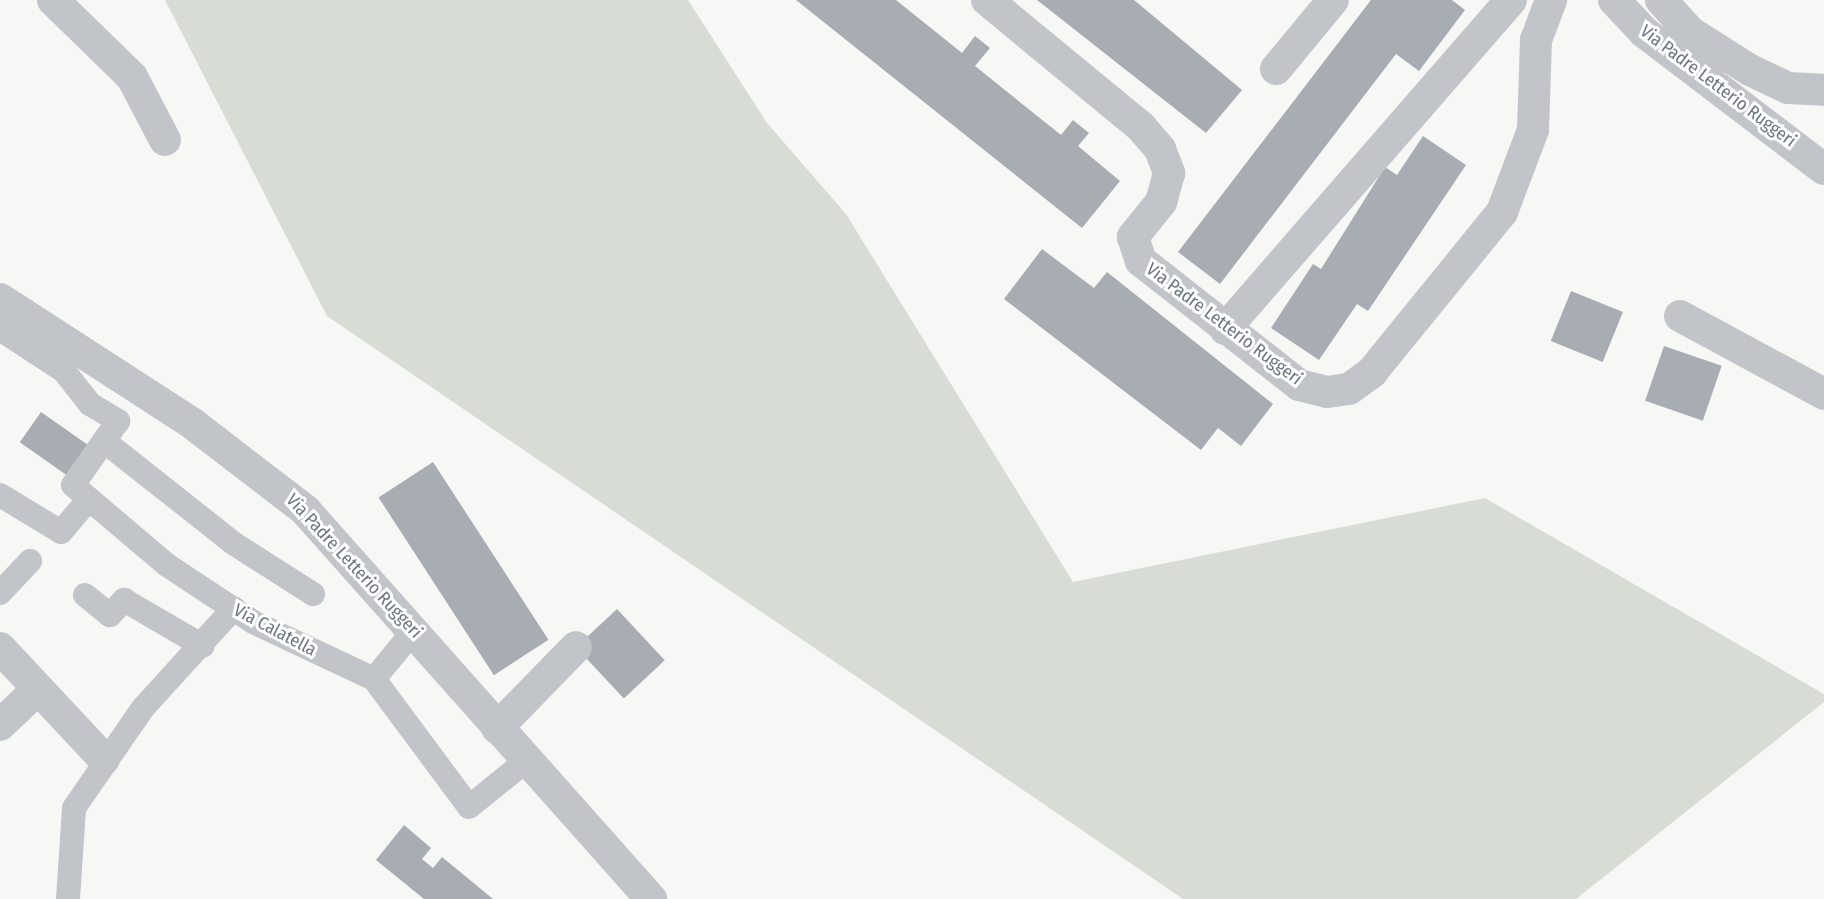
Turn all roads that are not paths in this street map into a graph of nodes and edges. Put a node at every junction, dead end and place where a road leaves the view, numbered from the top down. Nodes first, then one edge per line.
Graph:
1 (53, 0) edge
2 (987, 0) edge
3 (1333, 0) edge
4 (1511, 0) edge
5 (1551, 0) edge
6 (1614, 0) edge
7 (1661, 0) edge
8 (1276, 69) dead end
9 (1824, 90) edge
10 (165, 140) dead end
11 (1824, 169) edge
12 (5, 302) edge
13 (1680, 316) dead end
14 (1225, 328) junction
15 (1824, 394) edge
16 (104, 441) junction
17 (0, 495) edge
18 (89, 499) junction
19 (30, 561) dead end
20 (0, 593) edge
21 (314, 594) dead end
22 (85, 595) dead end
23 (234, 609) junction
24 (416, 630) junction
25 (203, 646) junction
26 (576, 647) dead end
27 (0, 648) edge
28 (374, 679) junction
29 (38, 689) junction
30 (0, 725) edge
31 (497, 728) junction
32 (104, 759) junction
33 (525, 761) junction
34 (68, 899) edge
35 (651, 899) edge

1 - 10 street
2 - 14 street, Via Padre Letterio Ruggeri
3 - 8 street
4 - 14 street
5 - 14 street, Via Padre Letterio Ruggeri
6 - 11 street, Via Padre Letterio Ruggeri
7 - 9 street
12 - 16 street
12 - 24 street, Via Padre Letterio Ruggeri
13 - 15 street
16 - 18 street
16 - 21 street
17 - 18 street
18 - 23 street, Via Calatella
19 - 20 street
22 - 25 street
23 - 25 street
23 - 28 street, Via Calatella
24 - 28 street
24 - 31 street, Via Padre Letterio Ruggeri
25 - 32 street
26 - 31 street
27 - 29 street
28 - 33 street, Via Calatella
29 - 30 street
29 - 32 street
31 - 33 street, Via Padre Letterio Ruggeri
32 - 34 street
33 - 35 street, Via Padre Letterio Ruggeri

